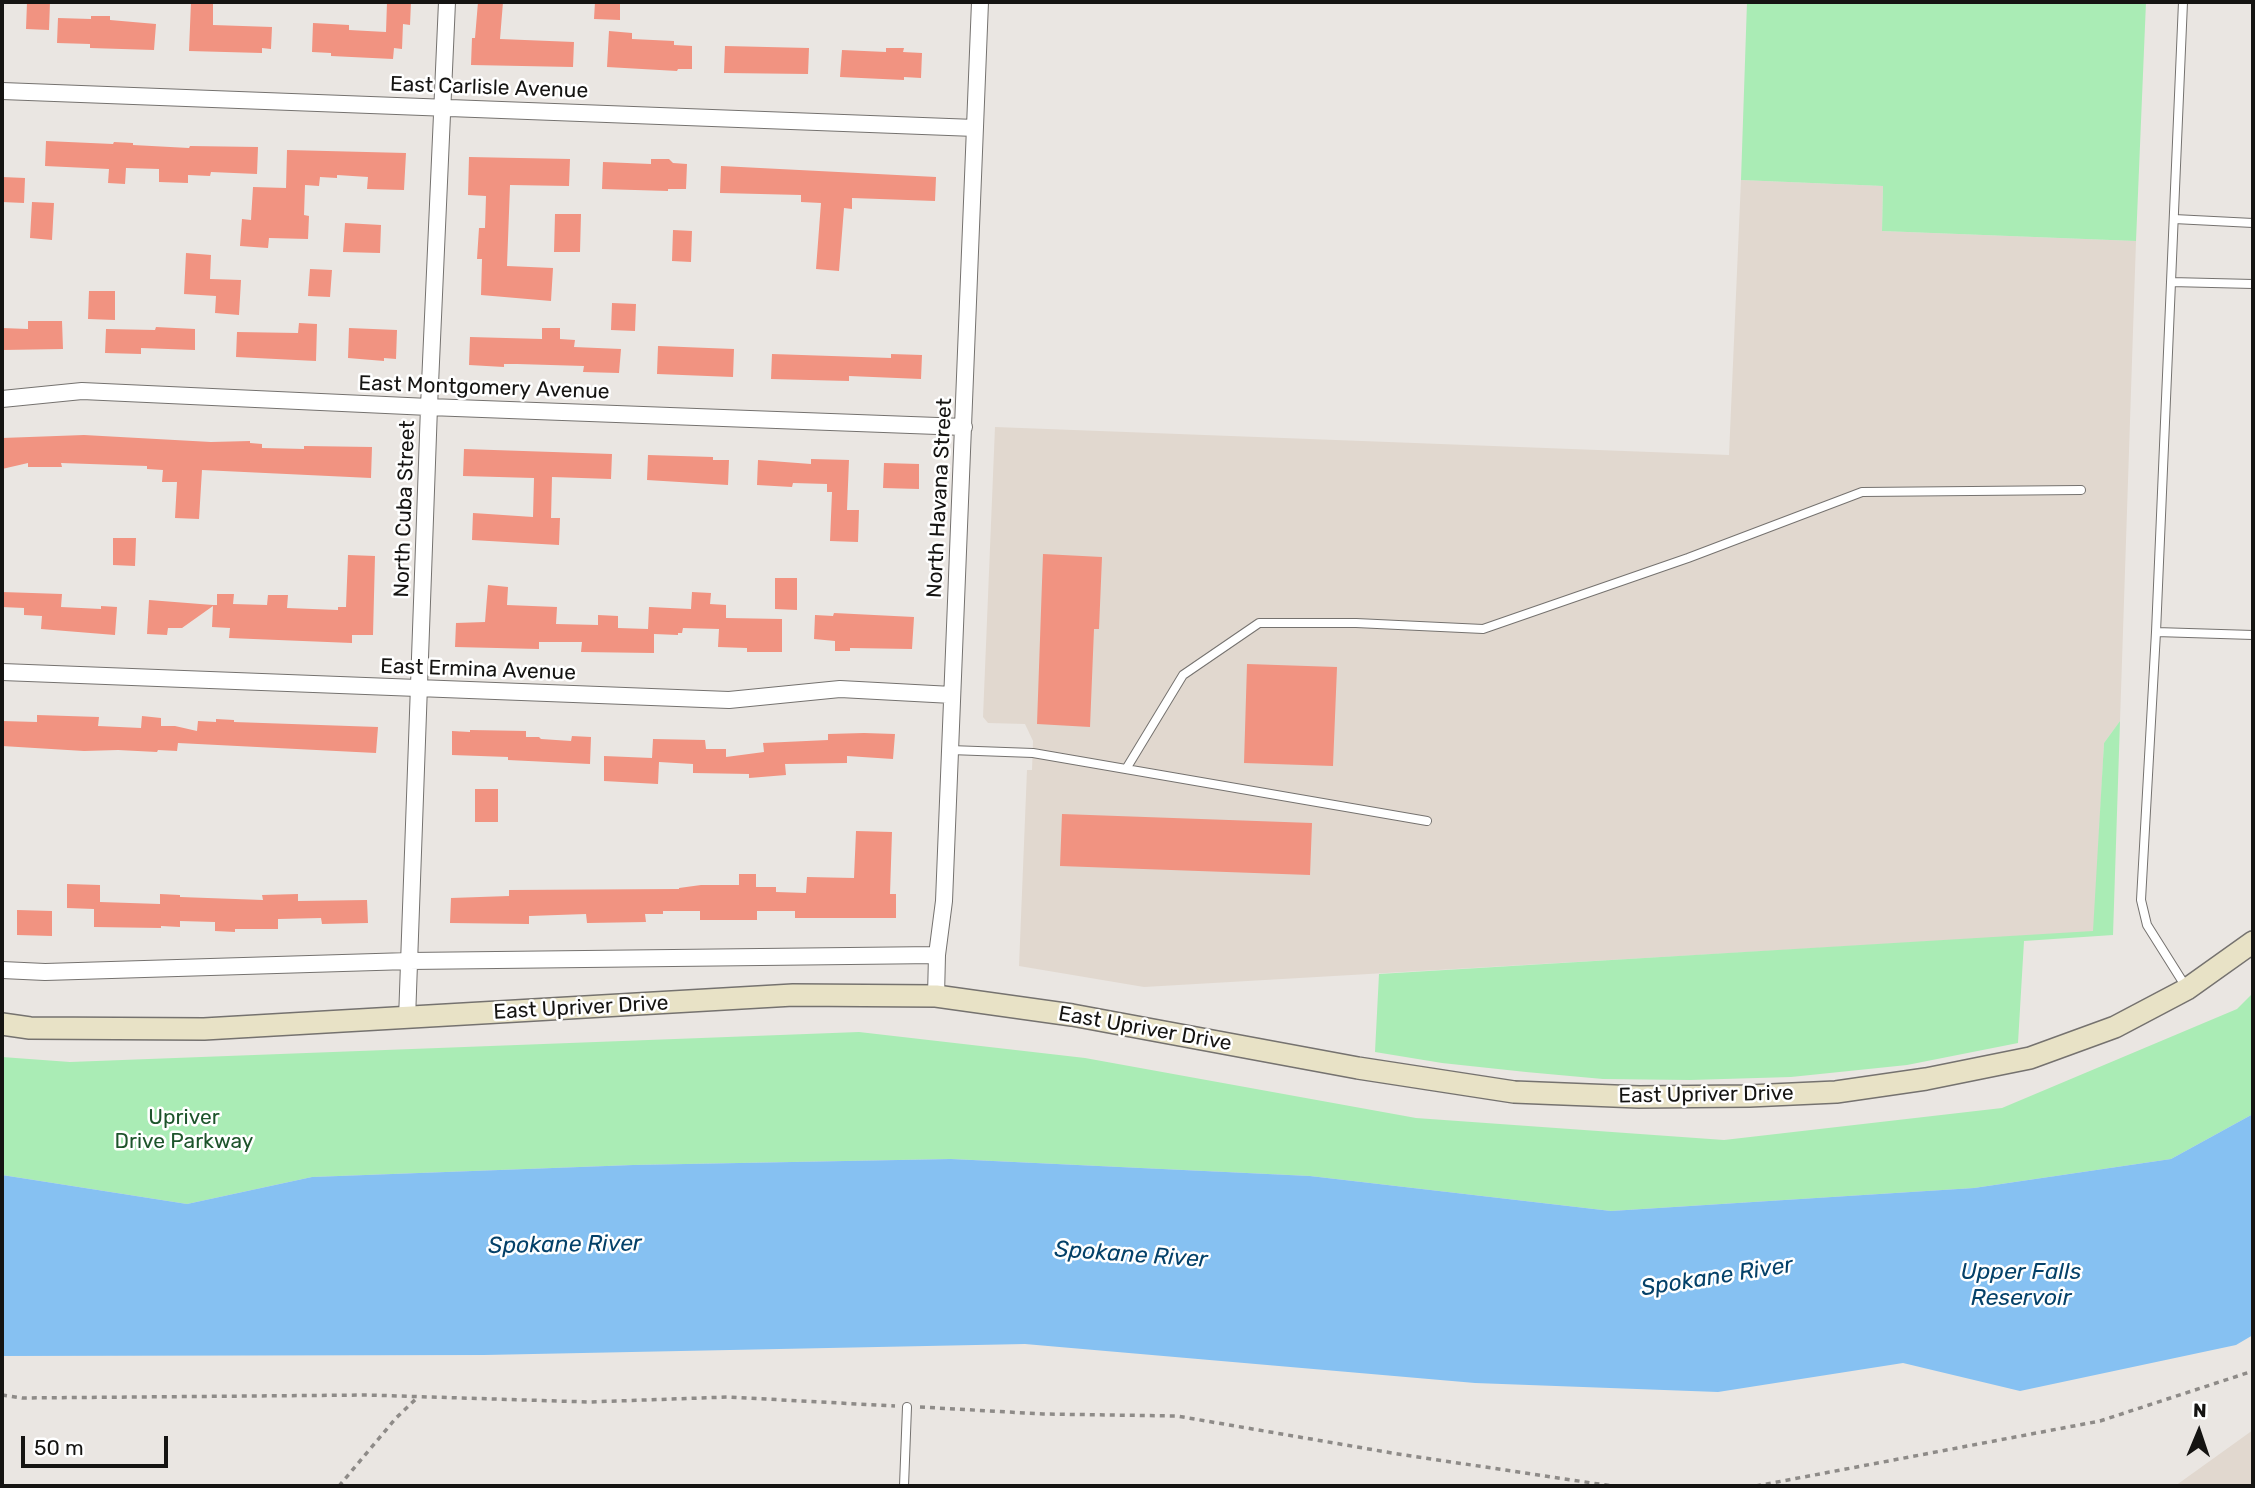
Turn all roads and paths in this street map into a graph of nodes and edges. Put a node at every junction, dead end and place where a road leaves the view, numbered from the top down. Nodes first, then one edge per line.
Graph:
1 (447, 2) edge
2 (980, 2) edge
3 (2183, 2) edge
4 (2, 91) edge
5 (443, 107) junction
6 (975, 128) junction
7 (2174, 219) junction
8 (2253, 223) edge
9 (2171, 282) junction
10 (2253, 284) edge
11 (2, 399) edge
12 (429, 407) junction
13 (964, 427) junction
14 (2081, 490) dead end
15 (2156, 632) junction
16 (2253, 635) edge
17 (2, 672) edge
18 (419, 689) junction
19 (952, 695) junction
20 (950, 750) junction
21 (1126, 769) junction
22 (1427, 821) dead end
23 (2253, 942) edge
24 (937, 955) junction
25 (409, 961) junction
26 (2, 970) edge
27 (2187, 989) junction
28 (936, 996) junction
29 (407, 1019) junction
30 (2, 1024) edge
31 (2253, 1371) edge
32 (2, 1395) edge
33 (418, 1397) junction
34 (908, 1407) junction
35 (339, 1486) edge
36 (904, 1486) edge
37 (1612, 1486) edge
38 (1756, 1486) edge

1 - 5 street, North Cuba Street
2 - 6 street, North Havana Street
3 - 7 lane
4 - 5 street, East Carlisle Avenue
5 - 6 street, East Carlisle Avenue
5 - 12 street, North Cuba Street
6 - 13 street, North Havana Street
7 - 8 lane
7 - 9 lane
9 - 10 lane
9 - 15 lane
11 - 12 street, East Montgomery Avenue
12 - 13 street, East Montgomery Avenue
12 - 18 street, North Cuba Street
13 - 19 street, North Havana Street
14 - 21 lane
15 - 16 lane
15 - 27 lane
17 - 18 street, East Ermina Avenue
18 - 19 street, East Ermina Avenue
18 - 25 street, North Cuba Street
19 - 20 street, North Havana Street
20 - 21 lane
20 - 24 street, North Havana Street
21 - 22 lane
23 - 27 street, East Upriver Drive
24 - 25 street
24 - 28 street, North Havana Street
25 - 26 street
25 - 29 street, North Cuba Street
27 - 28 street, East Upriver Drive
28 - 29 street, East Upriver Drive
29 - 30 street, East Upriver Drive
31 - 38 path
32 - 33 path
33 - 34 path
33 - 35 path
34 - 36 lane
34 - 37 path

